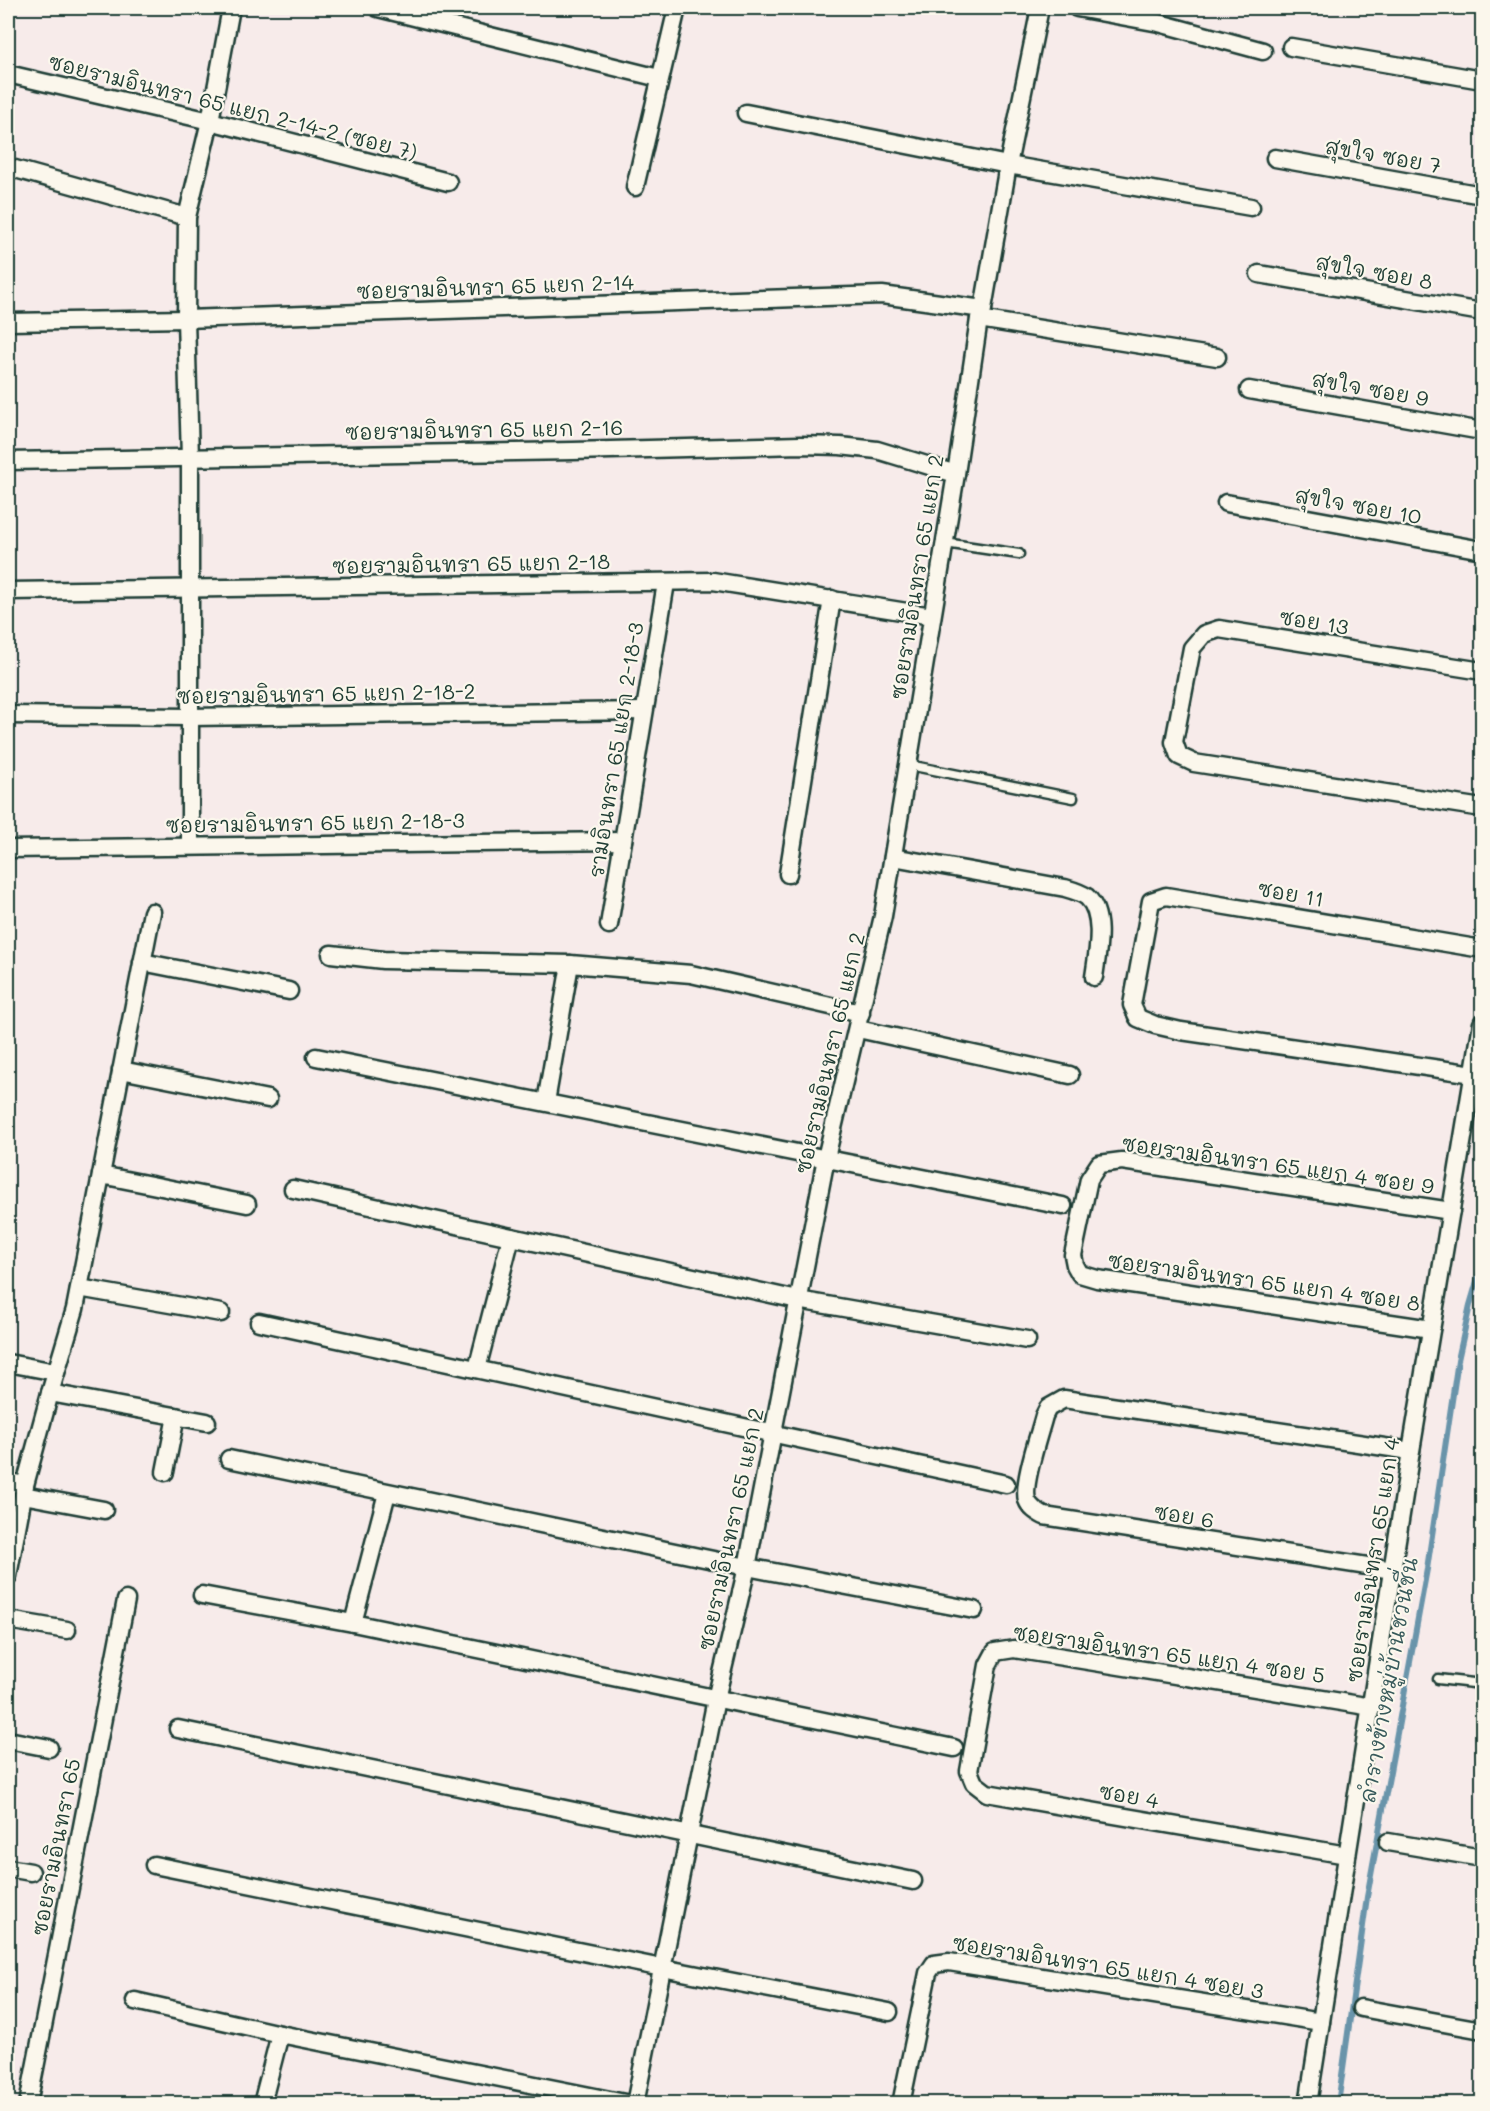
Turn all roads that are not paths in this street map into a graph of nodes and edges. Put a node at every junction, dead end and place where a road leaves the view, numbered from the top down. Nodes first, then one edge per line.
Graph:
1 (231, 8) edge
2 (378, 8) edge
3 (677, 8) edge
4 (1040, 8) edge
5 (1077, 8) edge
6 (1291, 47) dead end
7 (1263, 51) dead end
8 (8, 74) edge
9 (659, 78) junction
10 (1482, 80) edge
11 (746, 113) dead end
12 (210, 121) junction
13 (1275, 158) dead end
14 (1008, 165) junction
15 (8, 167) edge
16 (448, 182) dead end
17 (635, 187) dead end
18 (1482, 195) edge
19 (1251, 207) dead end
20 (187, 217) junction
21 (1259, 274) dead end
22 (1482, 312) edge
23 (981, 314) junction
24 (186, 319) junction
25 (8, 322) edge
26 (1217, 357) dead end
27 (1249, 390) dead end
28 (1482, 431) edge
29 (190, 458) junction
30 (8, 461) edge
31 (956, 474) junction
32 (1226, 503) dead end
33 (945, 543) junction
34 (1482, 550) edge
35 (1019, 554) dead end
36 (666, 583) junction
37 (191, 588) junction
38 (8, 591) edge
39 (832, 599) junction
40 (932, 616) junction
41 (1482, 671) edge
42 (644, 711) junction
43 (8, 715) edge
44 (189, 717) junction
45 (909, 765) junction
46 (1073, 798) dead end
47 (1482, 807) edge
48 (623, 841) junction
49 (190, 845) junction
50 (8, 849) edge
51 (893, 857) junction
52 (788, 874) dead end
53 (152, 912) dead end
54 (609, 925) dead end
55 (1482, 949) edge
56 (332, 954) dead end
57 (142, 962) junction
58 (570, 964) junction
59 (1094, 977) dead end
60 (289, 991) dead end
61 (860, 1021) junction
62 (1482, 1023) edge
63 (316, 1057) dead end
64 (121, 1070) junction
65 (1474, 1074) junction
66 (1070, 1075) dead end
67 (268, 1099) dead end
68 (546, 1102) junction
69 (826, 1158) junction
70 (101, 1175) junction
71 (293, 1189) dead end
72 (247, 1204) dead end
73 (1063, 1206) dead end
74 (1451, 1211) junction
75 (1082, 1215) joint
76 (511, 1237) junction
77 (79, 1288) junction
78 (798, 1300) junction
79 (221, 1313) dead end
80 (259, 1322) dead end
81 (1431, 1329) junction
82 (1027, 1340) dead end
83 (8, 1362) edge
84 (477, 1369) junction
85 (56, 1372) junction
86 (50, 1393) junction
87 (176, 1416) junction
88 (207, 1422) dead end
89 (774, 1433) junction
90 (1411, 1451) junction
91 (229, 1459) dead end
92 (165, 1472) dead end
93 (8, 1482) edge
94 (1005, 1484) dead end
95 (24, 1490) junction
96 (387, 1493) junction
97 (104, 1510) dead end
98 (747, 1567) junction
99 (1393, 1570) junction
100 (8, 1576) edge
101 (202, 1595) dead end
102 (126, 1600) dead end
103 (974, 1610) dead end
104 (8, 1620) edge
105 (353, 1623) junction
106 (67, 1630) dead end
107 (1438, 1678) dead end
108 (1482, 1684) edge
109 (716, 1699) junction
110 (1372, 1707) junction
111 (980, 1716) joint
112 (178, 1729) dead end
113 (8, 1740) edge
114 (49, 1748) dead end
115 (954, 1748) dead end
116 (688, 1834) junction
117 (1388, 1842) dead end
118 (1347, 1855) junction
119 (1482, 1858) edge
120 (154, 1865) dead end
121 (8, 1868) edge
122 (31, 1872) dead end
123 (913, 1881) dead end
124 (662, 1968) junction
125 (135, 2001) dead end
126 (1361, 2008) dead end
127 (889, 2012) dead end
128 (1321, 2022) junction
129 (1482, 2030) edge
130 (280, 2034) junction
131 (27, 2103) edge
132 (262, 2103) edge
133 (630, 2103) edge
134 (635, 2103) edge
135 (901, 2103) edge
136 (1308, 2103) edge

1 - 12 street
2 - 9 street
3 - 9 street
4 - 14 street, ซอยรามอินทรา 65 แยก 2
5 - 7 street
6 - 10 street
8 - 12 street, ซอยรามอินทรา 65 แยก 2-14-2 (ซอย 7)
9 - 17 street
11 - 14 street
12 - 16 street, ซอยรามอินทรา 65 แยก 2-14-2 (ซอย 7)
12 - 20 street
13 - 18 street, สุขใจ ซอย 7
14 - 19 street
14 - 23 street, ซอยรามอินทรา 65 แยก 2
15 - 20 street
20 - 24 street
21 - 22 street, สุขใจ ซอย 8
23 - 24 street, ซอยรามอินทรา 65 แยก 2-14
23 - 26 street, ซอยรามอินทรา 65 แยก 2-14
23 - 31 street, ซอยรามอินทรา 65 แยก 2
24 - 25 street, ซอยรามอินทรา 65 แยก 2-14
24 - 29 street
27 - 28 street, สุขใจ ซอย 9
29 - 30 street, ซอยรามอินทรา 65 แยก 2-16
29 - 31 street, ซอยรามอินทรา 65 แยก 2-16
29 - 37 street
31 - 33 street, ซอยรามอินทรา 65 แยก 2
32 - 34 street, สุขใจ ซอย 10
33 - 35 lane
33 - 40 street, ซอยรามอินทรา 65 แยก 2
36 - 37 street, ซอยรามอินทรา 65 แยก 2-18
36 - 39 street, ซอยรามอินทรา 65 แยก 2-18
36 - 42 street, รามอินทรา 65 แยก 2-18-3
37 - 38 street, ซอยรามอินทรา 65 แยก 2-18
37 - 44 street
39 - 40 street, ซอยรามอินทรา 65 แยก 2-18
39 - 52 street
40 - 45 street, ซอยรามอินทรา 65 แยก 2
41 - 47 street, ซอย 13
42 - 44 street, ซอยรามอินทรา 65 แยก 2-18-2
42 - 48 street, รามอินทรา 65 แยก 2-18-3
43 - 44 street, ซอยรามอินทรา 65 แยก 2-18-2
44 - 49 street
45 - 46 lane
45 - 51 street, ซอยรามอินทรา 65 แยก 2
48 - 49 street, ซอยรามอินทรา 65 แยก 2-18-3
48 - 54 street, รามอินทรา 65 แยก 2-18-3
49 - 50 street, ซอยรามอินทรา 65 แยก 2-18-3
51 - 59 street
51 - 61 street, ซอยรามอินทรา 65 แยก 2
53 - 57 street
55 - 65 street, ซอย 11
56 - 58 street
57 - 60 street
57 - 64 street
58 - 61 street
58 - 68 street
61 - 66 street
61 - 69 street, ซอยรามอินทรา 65 แยก 2
62 - 65 street, ซอยรามอินทรา 65 แยก 4
63 - 68 street
64 - 67 street
64 - 70 street
65 - 74 street, ซอยรามอินทรา 65 แยก 4
68 - 69 street
69 - 73 street
69 - 78 street, ซอยรามอินทรา 65 แยก 2
70 - 72 street
70 - 77 street
71 - 76 street
74 - 75 street, ซอยรามอินทรา 65 แยก 4 ซอย 9
74 - 81 street, ซอยรามอินทรา 65 แยก 4
75 - 81 street, ซอยรามอินทรา 65 แยก 4 ซอย 8
76 - 78 street
76 - 84 street
77 - 79 street
77 - 85 street
78 - 82 street
78 - 89 street, ซอยรามอินทรา 65 แยก 2
80 - 84 street
81 - 90 street, ซอยรามอินทรา 65 แยก 4
83 - 85 street
84 - 89 street
85 - 86 street
86 - 87 street
86 - 95 street
87 - 88 street
87 - 92 street
89 - 94 street
89 - 98 street, ซอยรามอินทรา 65 แยก 2
90 - 99 street, ซอยรามอินทรา 65 แยก 4
90 - 99 street, ซอย 6
91 - 96 street
93 - 95 street
95 - 97 street
95 - 100 street
96 - 98 street
96 - 105 street
98 - 103 street
98 - 109 street, ซอยรามอินทรา 65 แยก 2
99 - 110 street, ซอยรามอินทรา 65 แยก 4
101 - 105 street
102 - 131 street, ซอยรามอินทรา 65
104 - 106 street
105 - 109 street
107 - 108 lane
109 - 115 street
109 - 116 street, ซอยรามอินทรา 65 แยก 2
110 - 111 street, ซอยรามอินทรา 65 แยก 4 ซอย 5
110 - 118 street, ซอยรามอินทรา 65 แยก 4
111 - 118 street, ซอย 4
112 - 116 street
113 - 114 street
116 - 123 street
116 - 124 street, ซอยรามอินทรา 65 แยก 2
117 - 119 street
118 - 128 street, ซอยรามอินทรา 65 แยก 4
120 - 124 street
121 - 122 street
124 - 127 street
124 - 134 street, ซอยรามอินทรา 65 แยก 2
125 - 130 street
126 - 129 street
128 - 135 street, ซอยรามอินทรา 65 แยก 4 ซอย 3
128 - 136 street, ซอยรามอินทรา 65 แยก 4
130 - 132 street
130 - 133 street

